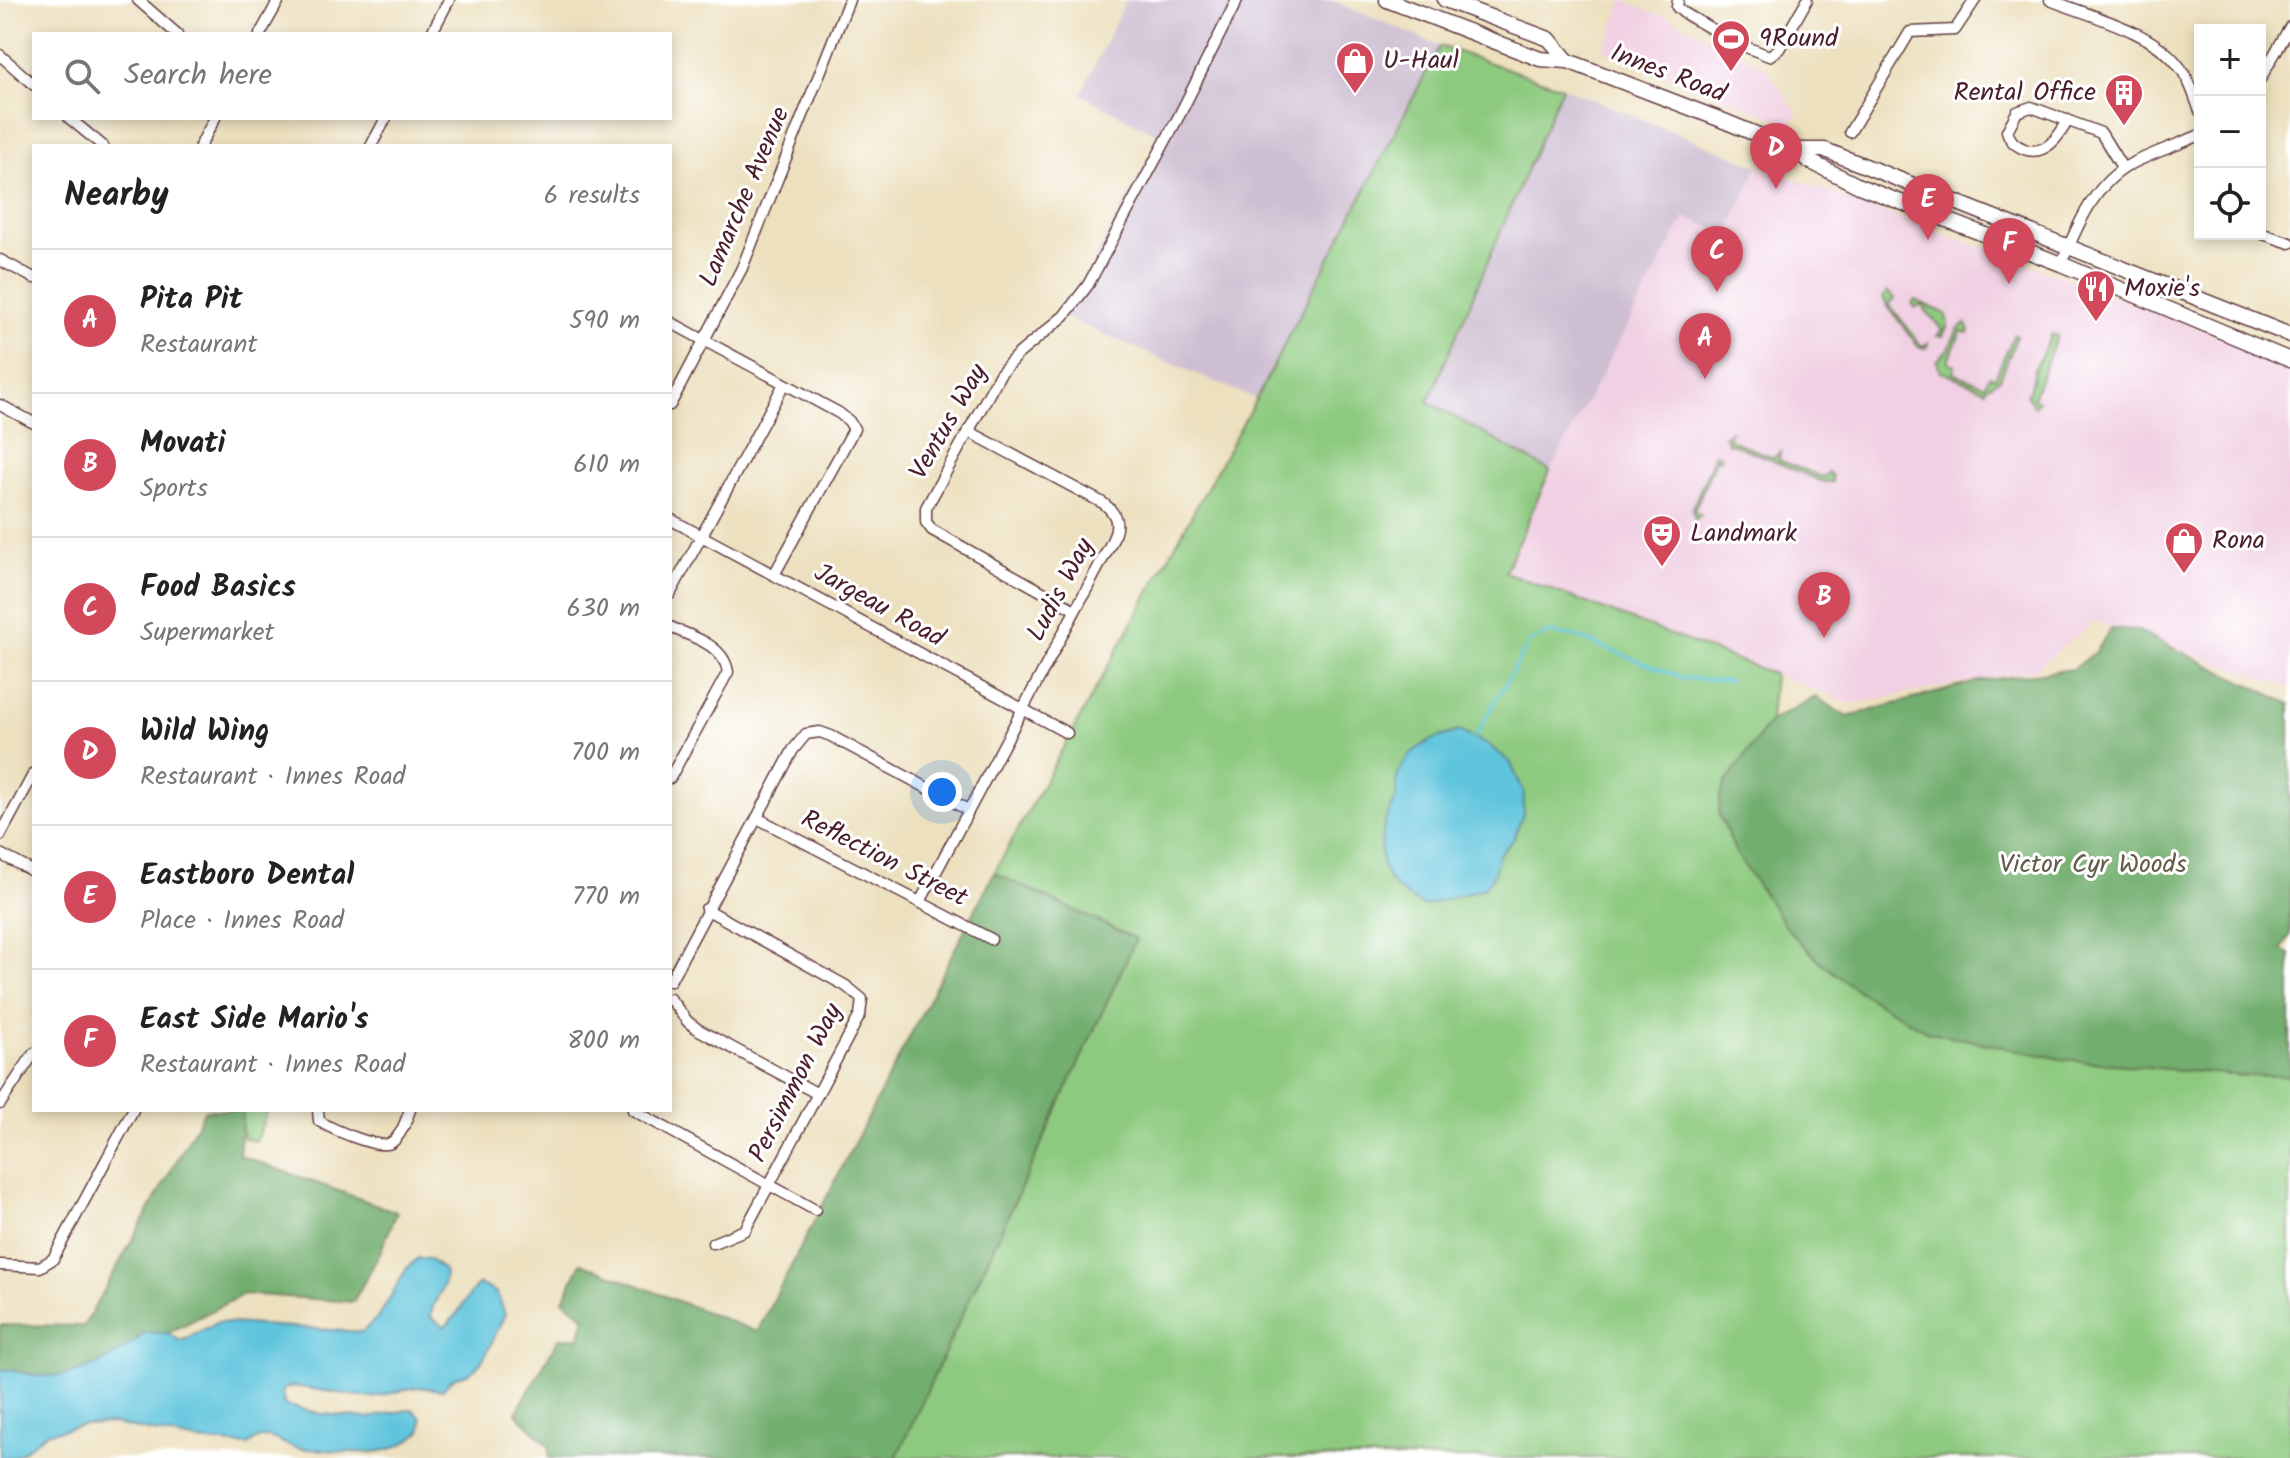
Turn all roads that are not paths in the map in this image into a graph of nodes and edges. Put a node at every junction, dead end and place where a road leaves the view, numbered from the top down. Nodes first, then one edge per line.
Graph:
1 (138, 0) edge
2 (279, 0) edge
3 (449, 0) edge
4 (849, 0) edge
5 (1237, 0) edge
6 (1387, 0) edge
7 (1445, 0) edge
8 (1678, 0) edge
9 (1807, 0) edge
10 (1975, 0) edge
11 (2050, 0) edge
12 (2290, 27) edge
13 (175, 32) edge
14 (261, 32) edge
15 (432, 32) edge
16 (2, 61) edge
17 (1568, 61) junction
18 (2266, 69) edge
19 (32, 84) edge
20 (2194, 97) edge
21 (71, 120) edge
22 (214, 120) edge
23 (385, 120) edge
24 (2068, 120) junction
25 (1850, 132) dead end
26 (2194, 138) edge
27 (101, 144) edge
28 (201, 144) edge
29 (372, 144) edge
30 (1795, 150) junction
31 (2123, 169) junction
32 (2266, 235) edge
33 (2290, 243) edge
34 (2069, 246) junction
35 (0, 260) edge
36 (2061, 264) junction
37 (32, 277) edge
38 (672, 323) edge
39 (2290, 335) edge
40 (705, 341) junction
41 (2290, 360) edge
42 (784, 384) junction
43 (672, 401) edge
44 (0, 405) edge
45 (32, 422) edge
46 (968, 431) junction
47 (672, 520) edge
48 (701, 536) junction
49 (775, 573) junction
50 (672, 590) edge
51 (1075, 610) junction
52 (672, 628) edge
53 (1022, 708) junction
54 (1067, 733) dead end
55 (672, 774) edge
56 (32, 777) edge
57 (968, 810) junction
58 (757, 818) junction
59 (0, 836) edge
60 (0, 854) edge
61 (32, 871) edge
62 (920, 902) junction
63 (706, 909) junction
64 (991, 939) dead end
65 (672, 977) edge
66 (672, 1001) edge
67 (32, 1056) edge
68 (818, 1094) junction
69 (0, 1104) edge
70 (132, 1112) edge
71 (318, 1112) edge
72 (409, 1112) edge
73 (637, 1112) edge
74 (768, 1184) junction
75 (815, 1210) dead end
76 (713, 1243) dead end
77 (0, 1265) edge

1 - 13 street
2 - 14 street
3 - 15 street
4 - 40 street, Lamarche Avenue
5 - 46 street, Ventus Way
6 - 17 main road, Innes Road
7 - 17 main road, Innes Road
8 - 9 street
10 - 25 street
11 - 20 street
12 - 18 street
16 - 19 street
17 - 30 main road, Innes Road
21 - 27 street
22 - 28 street
23 - 29 street
24 - 24 street
24 - 31 street
26 - 31 street
30 - 34 main road, Innes Road
30 - 36 main road, Innes Road
31 - 34 street
32 - 33 street
34 - 36 street
34 - 39 main road, Innes Road
35 - 37 street
36 - 41 main road, Innes Road
38 - 40 street
40 - 42 street
40 - 43 street, Lamarche Avenue
42 - 48 street
42 - 49 street
44 - 45 street
46 - 51 street, Ventus Way
46 - 51 street, Ludis Way
47 - 48 street, Jargeau Road
48 - 49 street, Jargeau Road
48 - 50 street
49 - 53 street, Jargeau Road
51 - 53 street, Ludis Way
52 - 55 street
53 - 54 street, Jargeau Road
53 - 57 street, Ludis Way
56 - 59 street
57 - 58 street
57 - 62 street, Ludis Way
58 - 62 street, Reflection Street
58 - 63 street
60 - 61 street
62 - 64 street, Reflection Street
63 - 65 street
63 - 68 street, Persimmon Way
66 - 68 street
67 - 69 street
68 - 74 street, Persimmon Way
70 - 77 street
71 - 72 street
73 - 74 street
74 - 75 street
74 - 76 street, Persimmon Way

